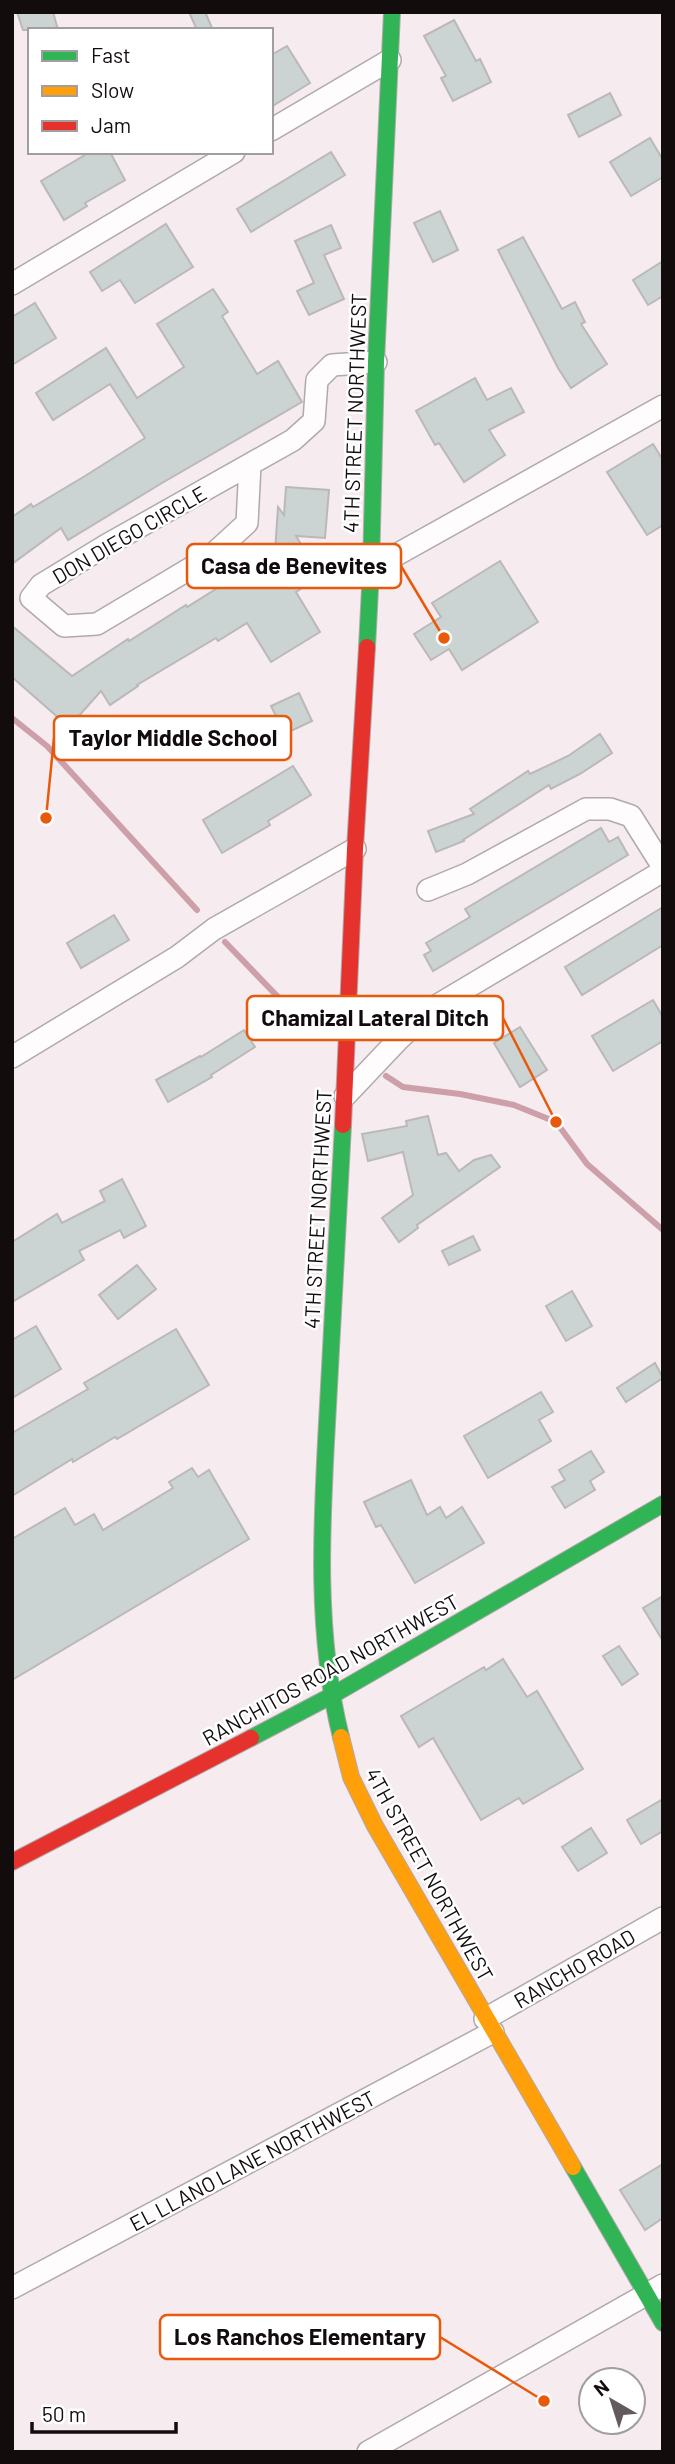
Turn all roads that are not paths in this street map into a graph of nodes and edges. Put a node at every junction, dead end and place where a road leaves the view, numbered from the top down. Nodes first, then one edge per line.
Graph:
1 (392, 12) edge
2 (390, 60) junction
3 (273, 129) edge
4 (231, 154) edge
5 (12, 284) edge
6 (376, 362) junction
7 (663, 406) edge
8 (250, 465) junction
9 (371, 569) junction
10 (355, 849) junction
11 (663, 869) edge
12 (428, 890) dead end
13 (12, 1057) edge
14 (345, 1096) junction
15 (663, 1504) edge
16 (331, 1696) junction
17 (12, 1862) edge
18 (663, 1918) edge
19 (489, 2025) junction
20 (12, 2288) edge
21 (654, 2290) edge
22 (663, 2323) edge
23 (368, 2452) edge

1 - 2 main road, 4TH STREET NORTHWEST
2 - 3 street
2 - 6 main road, 4TH STREET NORTHWEST
4 - 5 street
6 - 8 street, DON DIEGO CIRCLE
6 - 9 main road, 4TH STREET NORTHWEST
7 - 9 street
8 - 8 street, DON DIEGO CIRCLE
9 - 10 main road, 4TH STREET NORTHWEST
10 - 13 street
10 - 14 main road, 4TH STREET NORTHWEST
11 - 12 street
11 - 14 street
14 - 16 main road, 4TH STREET NORTHWEST
15 - 16 main road, RANCHITOS ROAD NORTHWEST
16 - 17 main road, RANCHITOS ROAD NORTHWEST
16 - 19 main road, 4TH STREET NORTHWEST
18 - 19 street, RANCHO ROAD
19 - 20 street, EL LLANO LANE NORTHWEST
19 - 21 main road, 4TH STREET NORTHWEST
21 - 22 main road, 4TH STREET NORTHWEST
21 - 23 street

